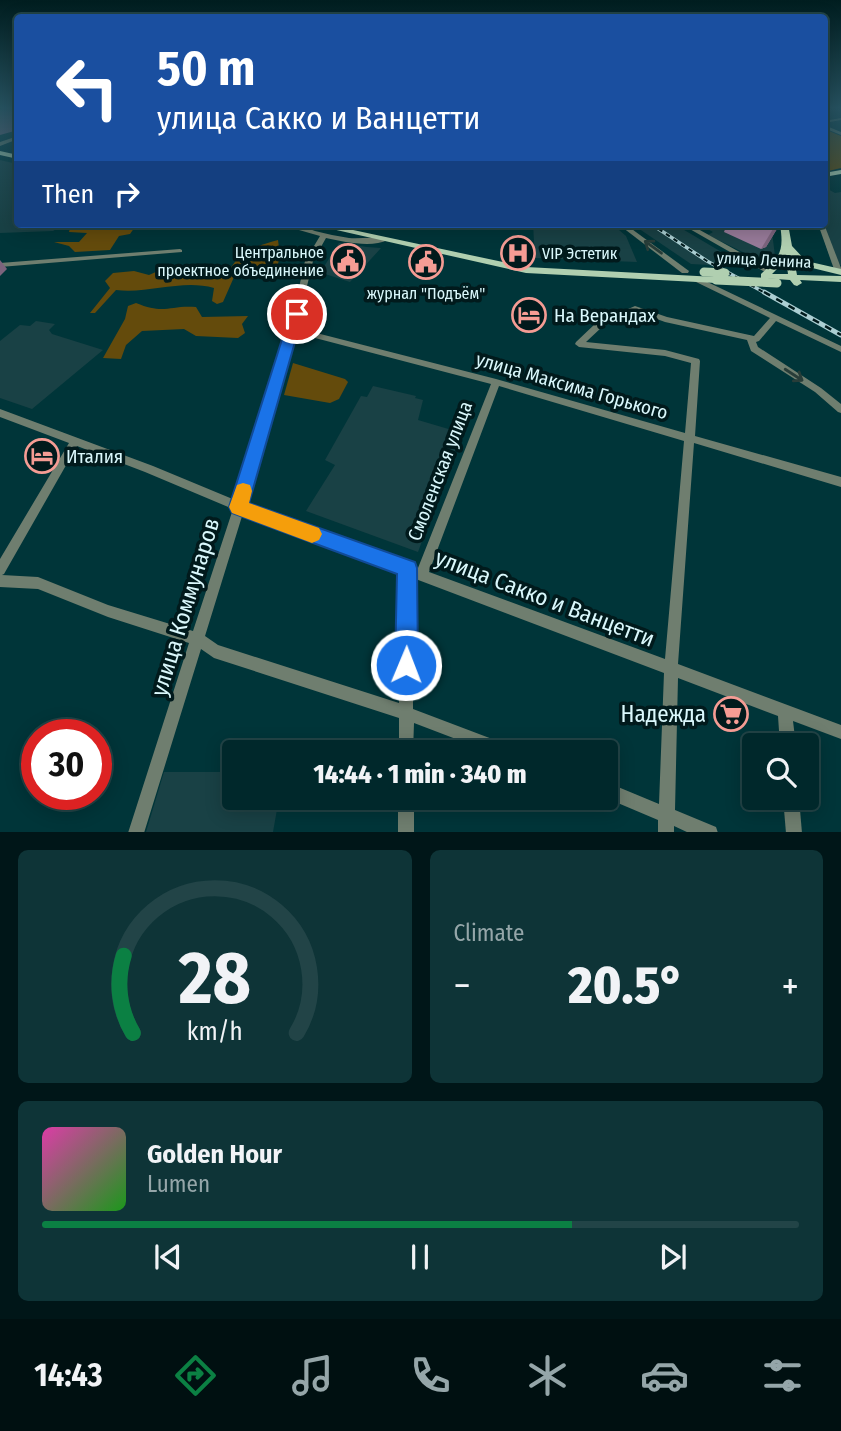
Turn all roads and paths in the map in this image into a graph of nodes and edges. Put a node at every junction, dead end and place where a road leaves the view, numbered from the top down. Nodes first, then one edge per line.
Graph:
1 (302, 228) edge
2 (332, 228) edge
3 (358, 228) edge
4 (626, 228) edge
5 (691, 228) edge
6 (785, 228) edge
7 (823, 228) edge
8 (324, 236) junction
9 (385, 240) junction
10 (788, 247) junction
11 (180, 251) dead end
12 (0, 265) edge
13 (685, 271) junction
14 (766, 273) junction
15 (840, 274) edge
16 (701, 275) junction
17 (795, 280) junction
18 (841, 285) edge
19 (775, 317) junction
20 (292, 329) junction
21 (751, 338) junction
22 (841, 349) edge
23 (496, 382) junction
24 (841, 408) edge
25 (0, 413) edge
26 (687, 436) junction
27 (75, 441) junction
28 (841, 482) edge
29 (239, 507) junction
30 (407, 568) junction
31 (0, 570) edge
32 (422, 574) junction
33 (0, 580) edge
34 (198, 639) junction
35 (671, 667) junction
36 (785, 710) junction
37 (406, 713) junction
38 (841, 732) edge
39 (787, 733) edge
40 (406, 740) edge
41 (477, 740) edge
42 (618, 795) edge
43 (406, 810) edge
44 (793, 810) edge
45 (667, 814) junction
46 (136, 832) edge
47 (406, 832) edge
48 (666, 832) edge
49 (710, 832) edge
50 (794, 832) edge

1 - 8 street
2 - 9 main road
3 - 13 main road, улица Ленина
13 -> 4 street
5 - 14 street
6 - 10 main road
7 - 15 street
8 - 9 street
8 - 20 street, улица Коммунаров
9 - 16 main road
10 - 14 main road
10 - 15 main road, улица Ленина
10 - 17 main road
11 - 12 street
13 - 16 main road, улица Ленина
14 - 16 main road, улица Ленина, bridge
14 - 17 main road, улица Ленина
15 - 17 main road, улица Ленина
16 - 17 main road, улица Ленина, bridge
16 - 19 street
17 - 18 main road, улица Ленина
19 - 21 street
19 - 22 street
20 - 23 street, улица Максима Горького
20 - 29 street, улица Коммунаров
21 -> 24 street
21 - 26 street
23 - 26 street, улица Максима Горького
23 - 32 street, Смоленская улица
25 - 27 street, улица Сакко и Ванцетти
26 - 28 street, улица Максима Горького
26 - 35 street
27 - 29 street, улица Сакко и Ванцетти
27 - 31 street
29 - 30 street, улица Сакко и Ванцетти
29 - 34 street, улица Коммунаров
30 - 32 street, улица Сакко и Ванцетти
30 - 37 street, Смоленская улица
32 - 35 street, улица Сакко и Ванцетти
33 - 34 street
34 - 37 street
34 - 46 street, улица Коммунаров
35 - 36 street, улица Сакко и Ванцетти
35 - 45 street
36 - 38 street, улица Сакко и Ванцетти
36 - 39 street
37 - 40 street, Смоленская улица
37 - 41 street
42 - 45 street
43 - 47 street
44 - 50 street
45 - 48 street
45 - 49 street

